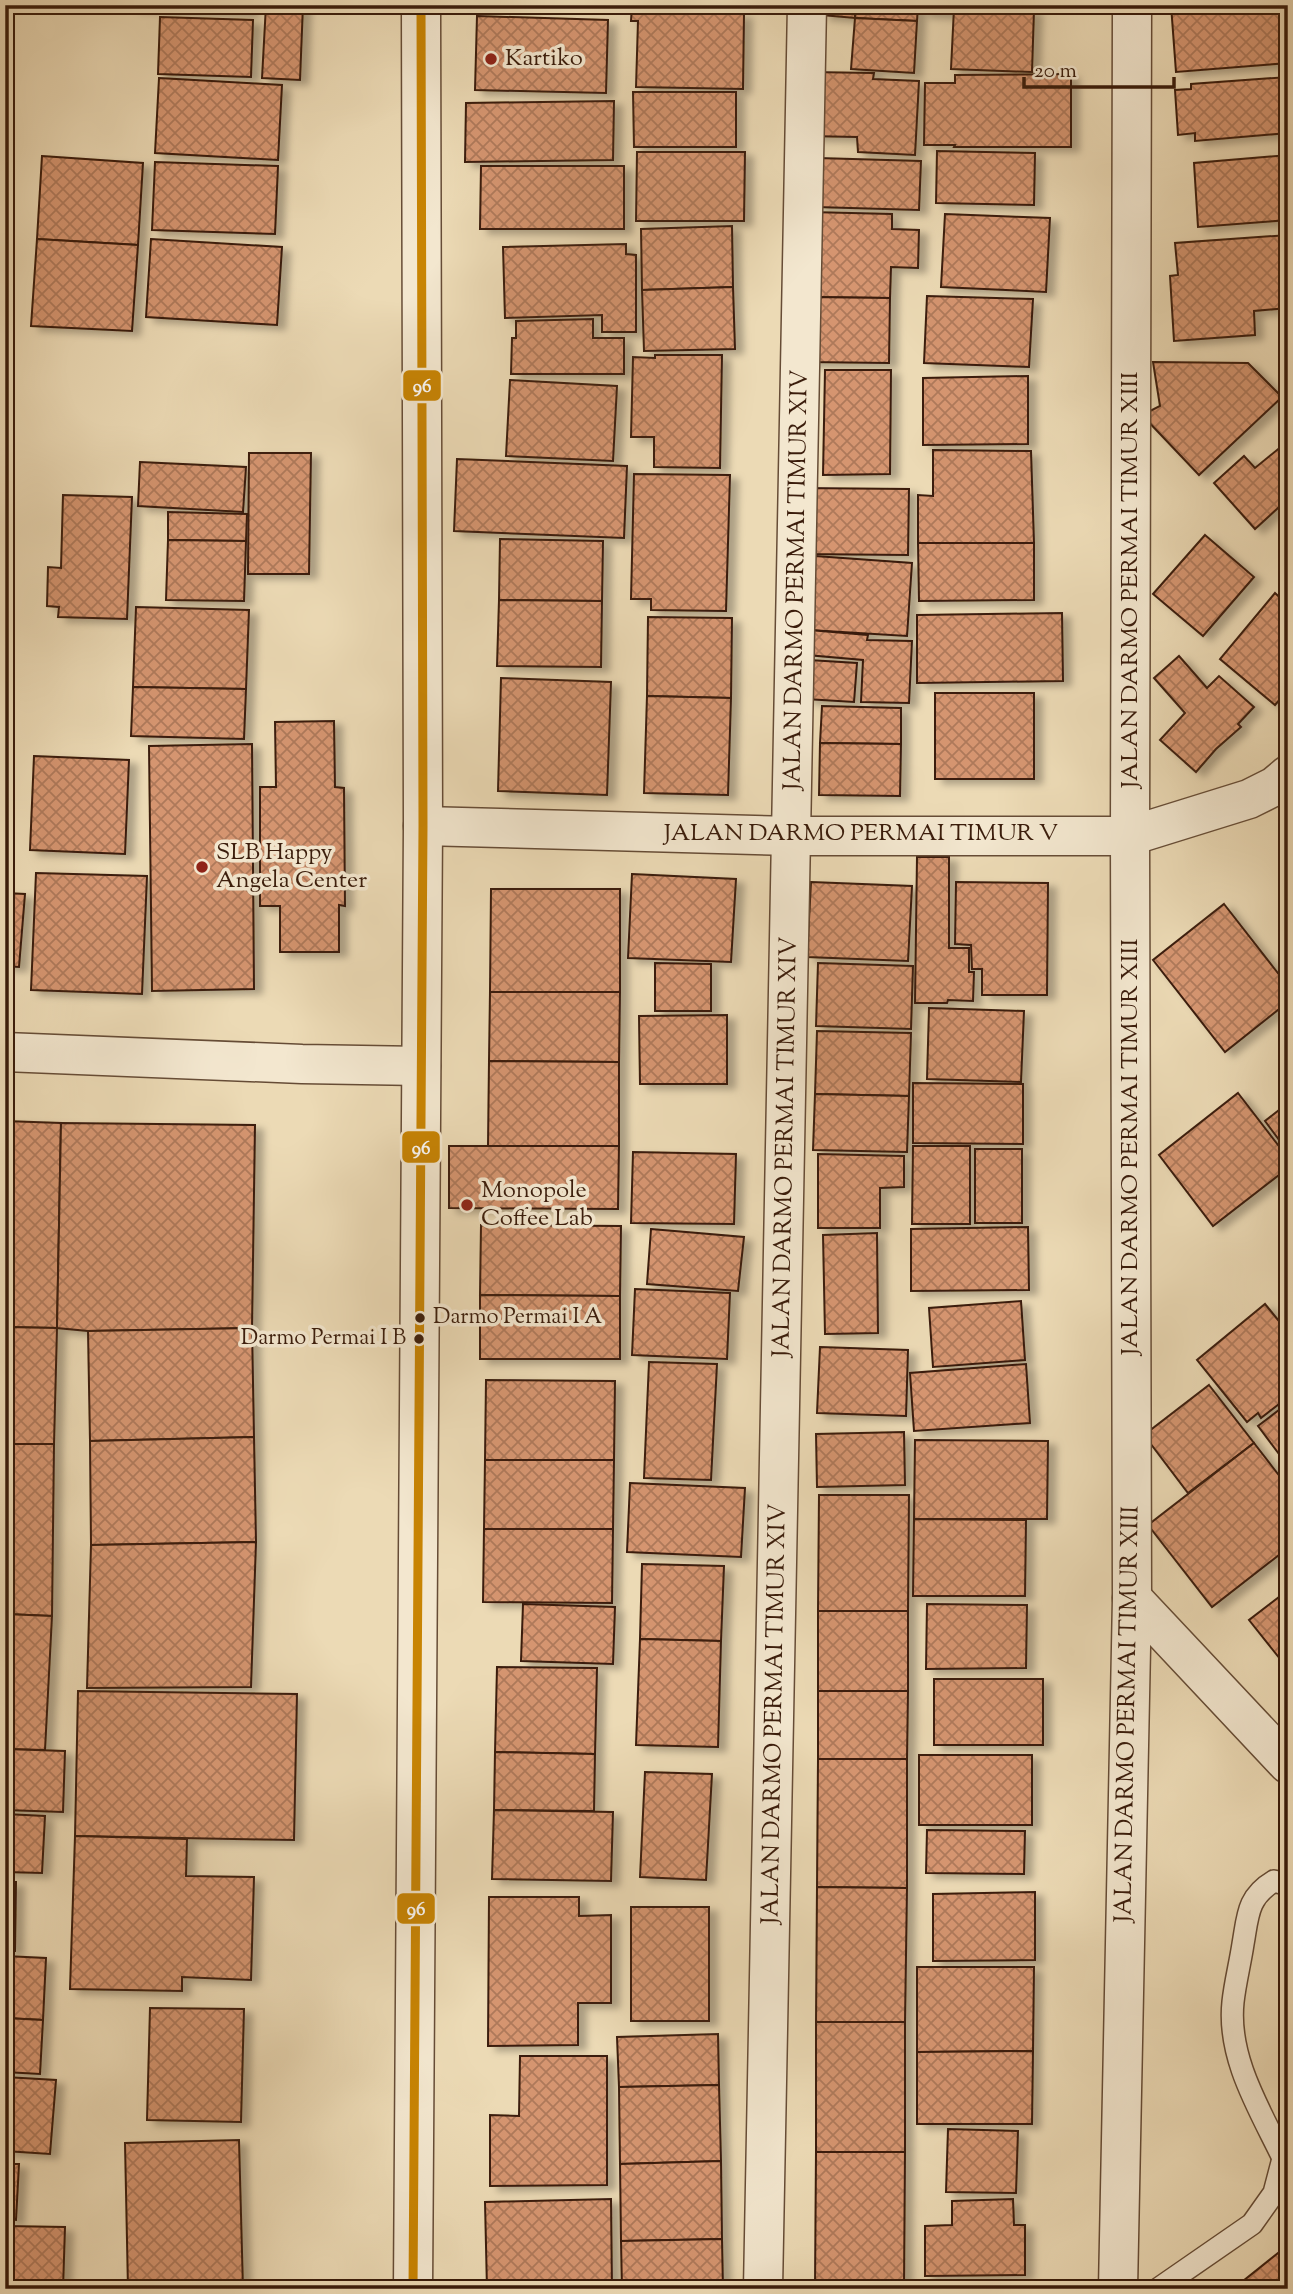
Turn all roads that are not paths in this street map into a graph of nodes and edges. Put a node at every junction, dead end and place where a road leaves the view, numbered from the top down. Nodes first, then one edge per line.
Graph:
1 (421, 5) edge
2 (807, 5) edge
3 (1132, 5) edge
4 (1288, 775) edge
5 (423, 826) junction
6 (792, 836) junction
7 (1130, 836) junction
8 (5, 1052) edge
9 (421, 1066) junction
10 (1132, 1598) junction
11 (1288, 1764) edge
12 (1288, 1885) edge
13 (1286, 2148) edge
14 (413, 2289) edge
15 (763, 2289) edge
16 (1118, 2289) edge
17 (1158, 2289) edge

1 - 5 street
2 - 6 street, JALAN DARMO PERMAI TIMUR XIV
3 - 7 street, JALAN DARMO PERMAI TIMUR XIII
4 - 7 street, JALAN DARMO PERMAI TIMUR V
5 - 6 street, JALAN DARMO PERMAI TIMUR V
5 - 9 street
6 - 7 street, JALAN DARMO PERMAI TIMUR V
6 - 15 street, JALAN DARMO PERMAI TIMUR XIV
7 - 10 street, JALAN DARMO PERMAI TIMUR XIII
8 - 9 street
9 - 14 street
10 - 11 street
10 - 16 street, JALAN DARMO PERMAI TIMUR XIII
12 - 13 lane
13 - 17 lane

